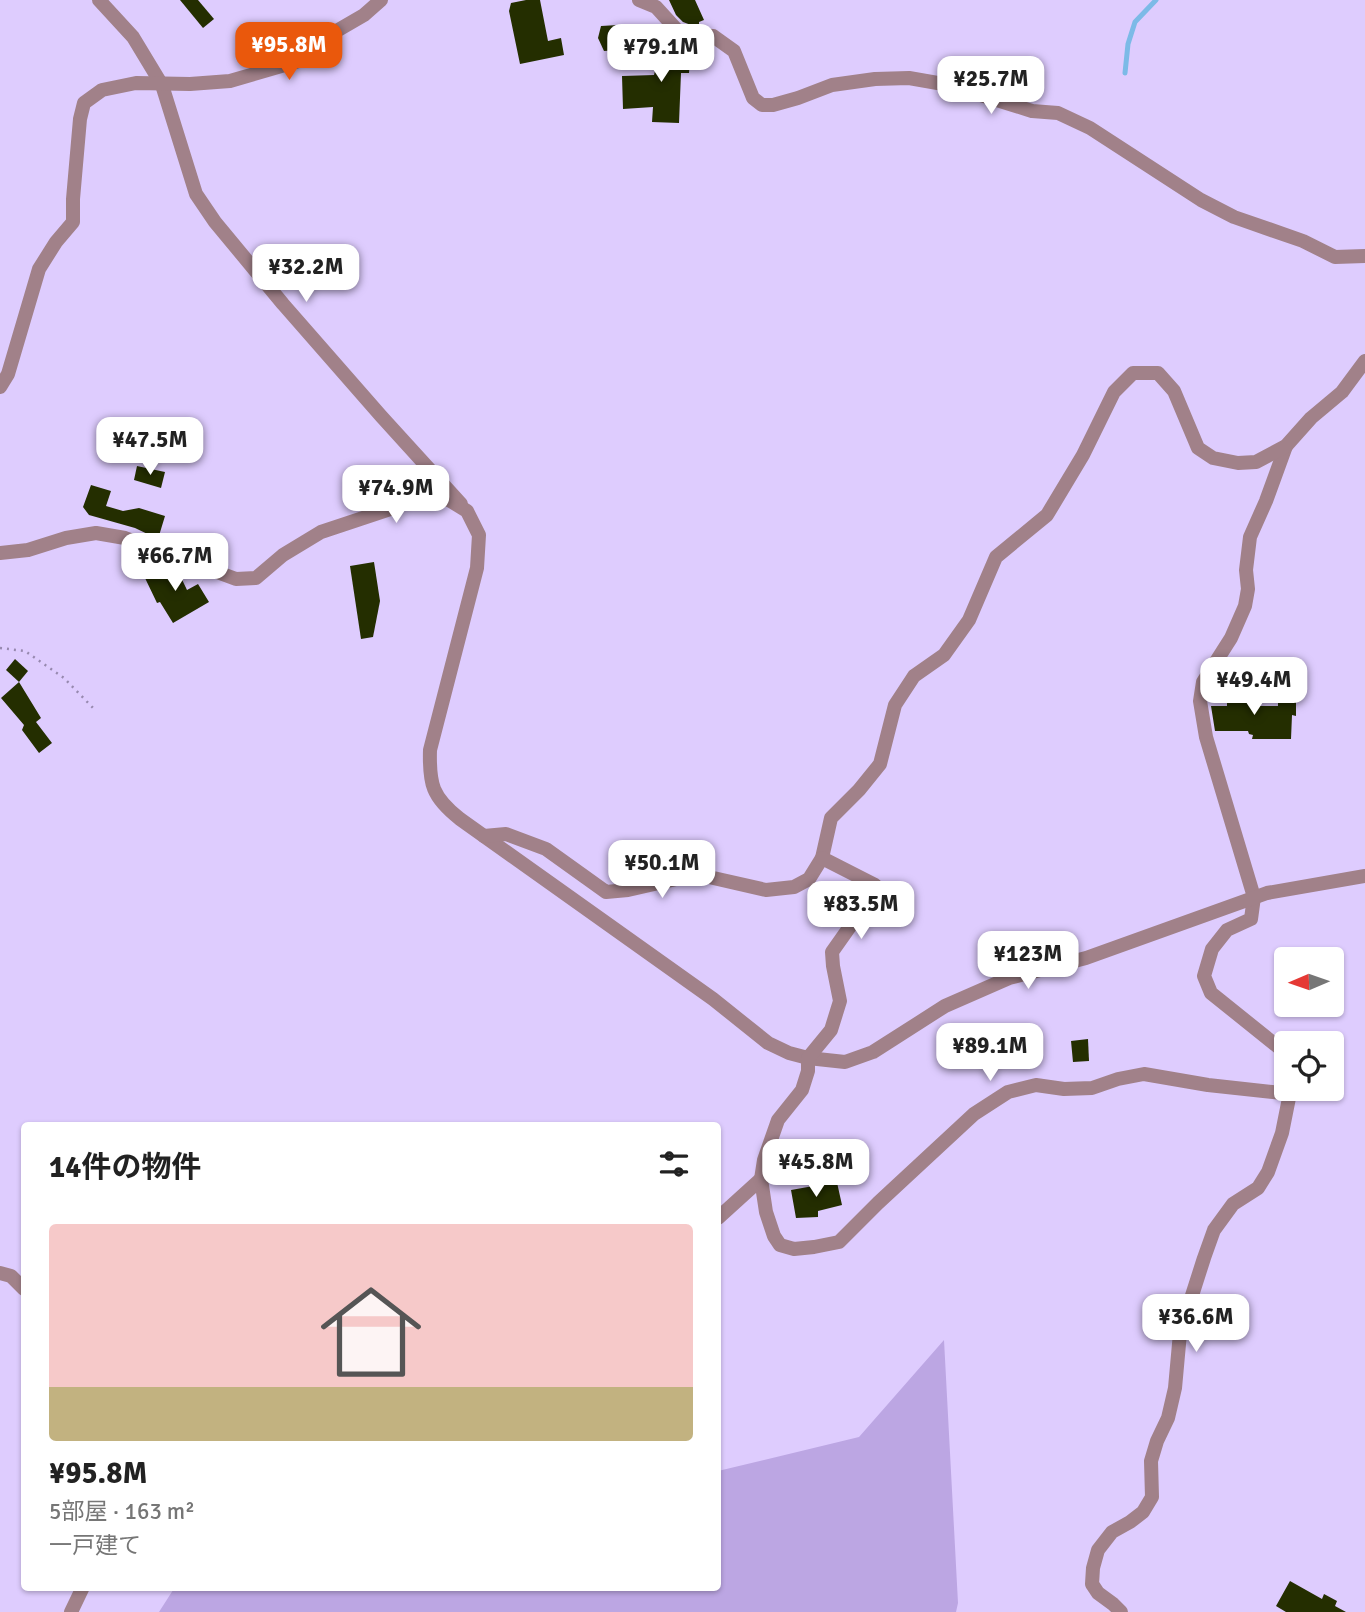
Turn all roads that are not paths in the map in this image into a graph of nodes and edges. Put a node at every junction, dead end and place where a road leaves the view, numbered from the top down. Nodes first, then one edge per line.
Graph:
1 (99, 0) edge
2 (381, 0) edge
3 (639, 0) edge
4 (162, 85) junction
5 (1365, 256) edge
6 (1365, 362) edge
7 (0, 387) edge
8 (1286, 446) junction
9 (467, 511) junction
10 (0, 553) edge
11 (484, 836) junction
12 (822, 858) junction
13 (1365, 876) edge
14 (1254, 897) junction
15 (1274, 1044) edge
16 (808, 1058) junction
17 (1274, 1090) edge
18 (1289, 1101) edge
19 (761, 1179) junction
20 (721, 1215) edge
21 (0, 1273) edge
22 (21, 1286) edge
23 (81, 1591) edge
24 (71, 1612) edge
25 (1121, 1612) edge

1 - 4 street
2 - 4 street
3 - 5 street
4 - 7 street
4 - 9 street
6 - 8 street
8 - 12 street
8 - 14 street
9 - 10 street
9 - 11 street
11 - 12 street
11 - 16 street
12 - 16 street
13 - 14 street
14 - 15 street
14 - 16 street
16 - 19 street
17 - 19 street
18 - 25 street
19 - 20 street
21 - 22 street
23 - 24 street

